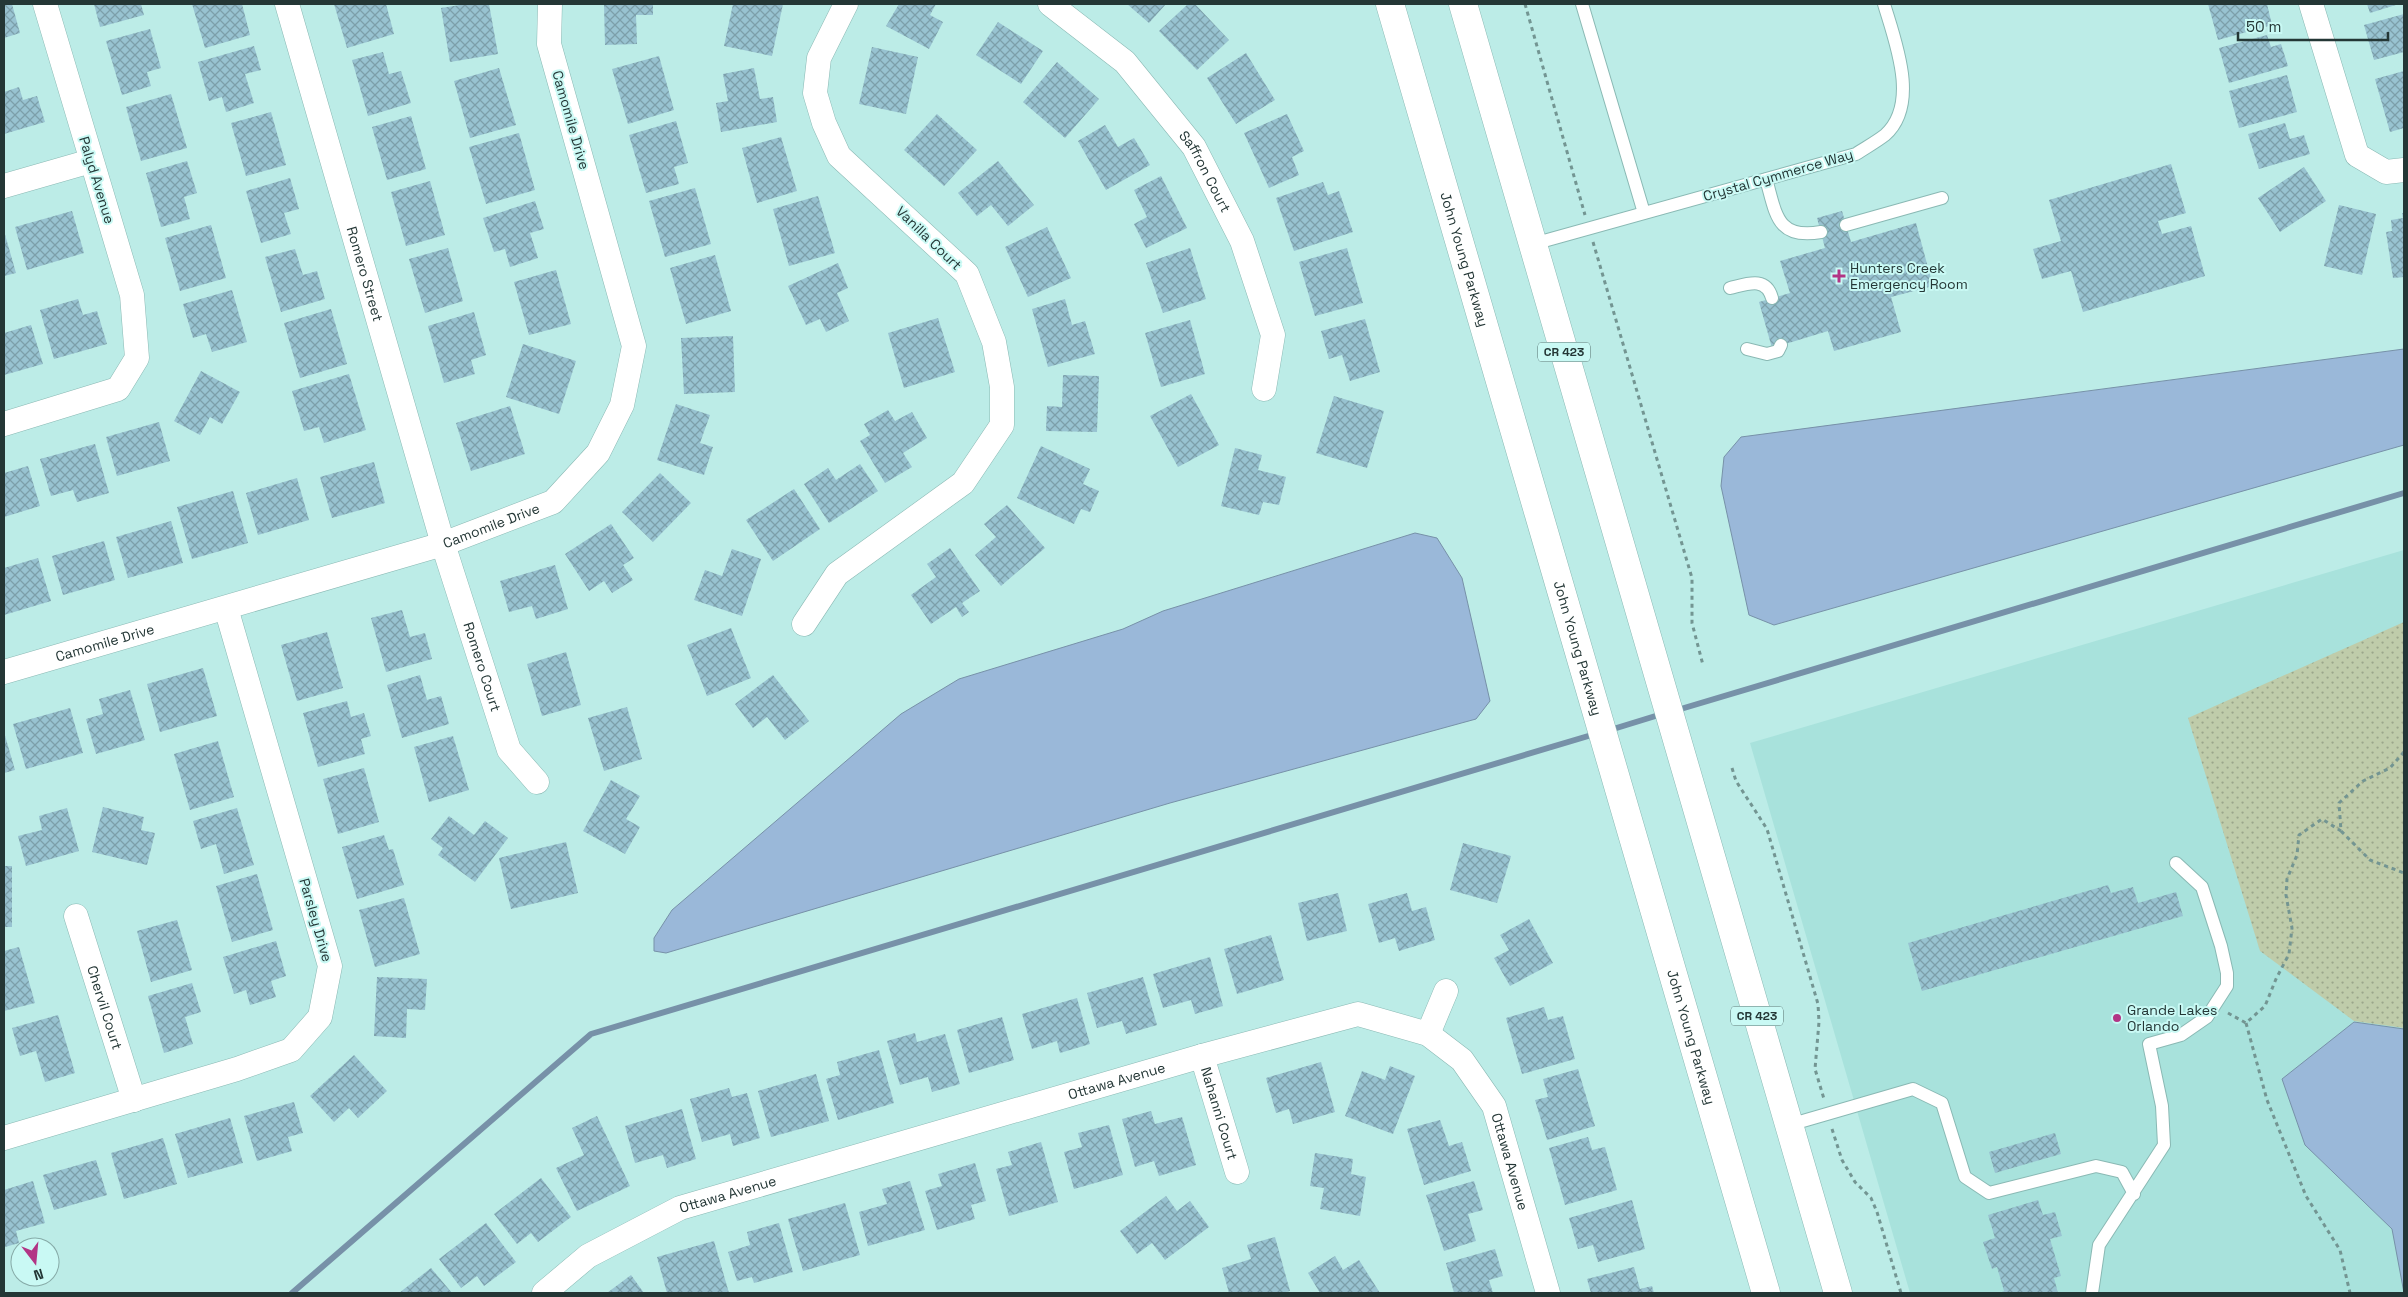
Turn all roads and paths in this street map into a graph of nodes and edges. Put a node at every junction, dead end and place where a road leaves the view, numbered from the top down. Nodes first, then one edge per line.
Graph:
1 (45, 4) edge
2 (287, 4) edge
3 (550, 4) edge
4 (846, 4) edge
5 (1050, 4) edge
6 (1390, 4) edge
7 (1463, 4) edge
8 (1525, 4) edge
9 (1583, 4) edge
10 (1884, 4) edge
11 (2311, 4) edge
12 (91, 161) junction
13 (2404, 170) edge
14 (1766, 179) junction
15 (4, 186) edge
16 (1942, 198) dead end
17 (1644, 213) junction
18 (1846, 225) dead end
19 (1589, 228) junction
20 (1821, 232) dead end
21 (1533, 244) junction
22 (1730, 288) dead end
23 (1772, 298) dead end
24 (1781, 345) dead end
25 (1747, 349) dead end
26 (1264, 389) dead end
27 (4, 424) edge
28 (443, 544) junction
29 (226, 608) junction
30 (804, 624) dead end
31 (1702, 665) dead end
32 (4, 672) edge
33 (2404, 752) edge
34 (1732, 768) dead end
35 (537, 782) dead end
36 (2341, 831) junction
37 (2176, 862) dead end
38 (2404, 873) edge
39 (76, 916) dead end
40 (1446, 991) dead end
41 (2214, 1005) junction
42 (2246, 1023) junction
43 (1428, 1034) junction
44 (1202, 1056) junction
45 (134, 1100) junction
46 (1828, 1114) junction
47 (1789, 1125) junction
48 (4, 1138) edge
49 (1236, 1172) dead end
50 (2134, 1194) junction
51 (544, 1293) edge
52 (1548, 1293) edge
53 (1766, 1293) edge
54 (1838, 1293) edge
55 (1901, 1293) edge
56 (2092, 1293) edge
57 (2350, 1293) edge

1 - 12 street, Palyd Avenue
2 - 28 street, Romero Street
3 - 28 street, Camomile Drive
4 - 30 street, Vanilla Court
5 - 26 street, Saffron Court
6 - 53 highway, John Young Parkway
7 - 21 highway, CR 423
8 - 19 path
9 - 17 lane
10 - 14 lane, Crystal Cymmerce Way
11 - 13 street
12 - 15 street
12 - 27 street, Palyd Avenue
14 - 17 lane, Crystal Cymmerce Way
14 - 20 lane
16 - 18 lane
17 - 19 lane, Crystal Cymmerce Way
19 - 21 lane, Crystal Cymmerce Way
19 - 31 path
21 - 47 highway, CR 423
22 - 23 lane
24 - 25 lane
28 - 29 street, Camomile Drive
28 - 35 street, Romero Court
29 - 32 street, Camomile Drive
29 - 45 street, Parsley Drive
33 - 36 path
34 - 46 path
36 - 38 path
36 - 42 path
37 - 41 lane
39 - 45 street, Chervil Court
40 - 43 street
41 - 42 path
41 - 50 lane
42 - 57 path
43 - 44 street, Ottawa Avenue
43 - 52 street, Ottawa Avenue
44 - 49 street, Nahanni Court
44 - 51 street, Ottawa Avenue
45 - 48 street, Parsley Drive
46 - 47 lane
46 - 50 lane
46 - 55 path
47 - 54 highway, CR 423
50 - 56 lane

